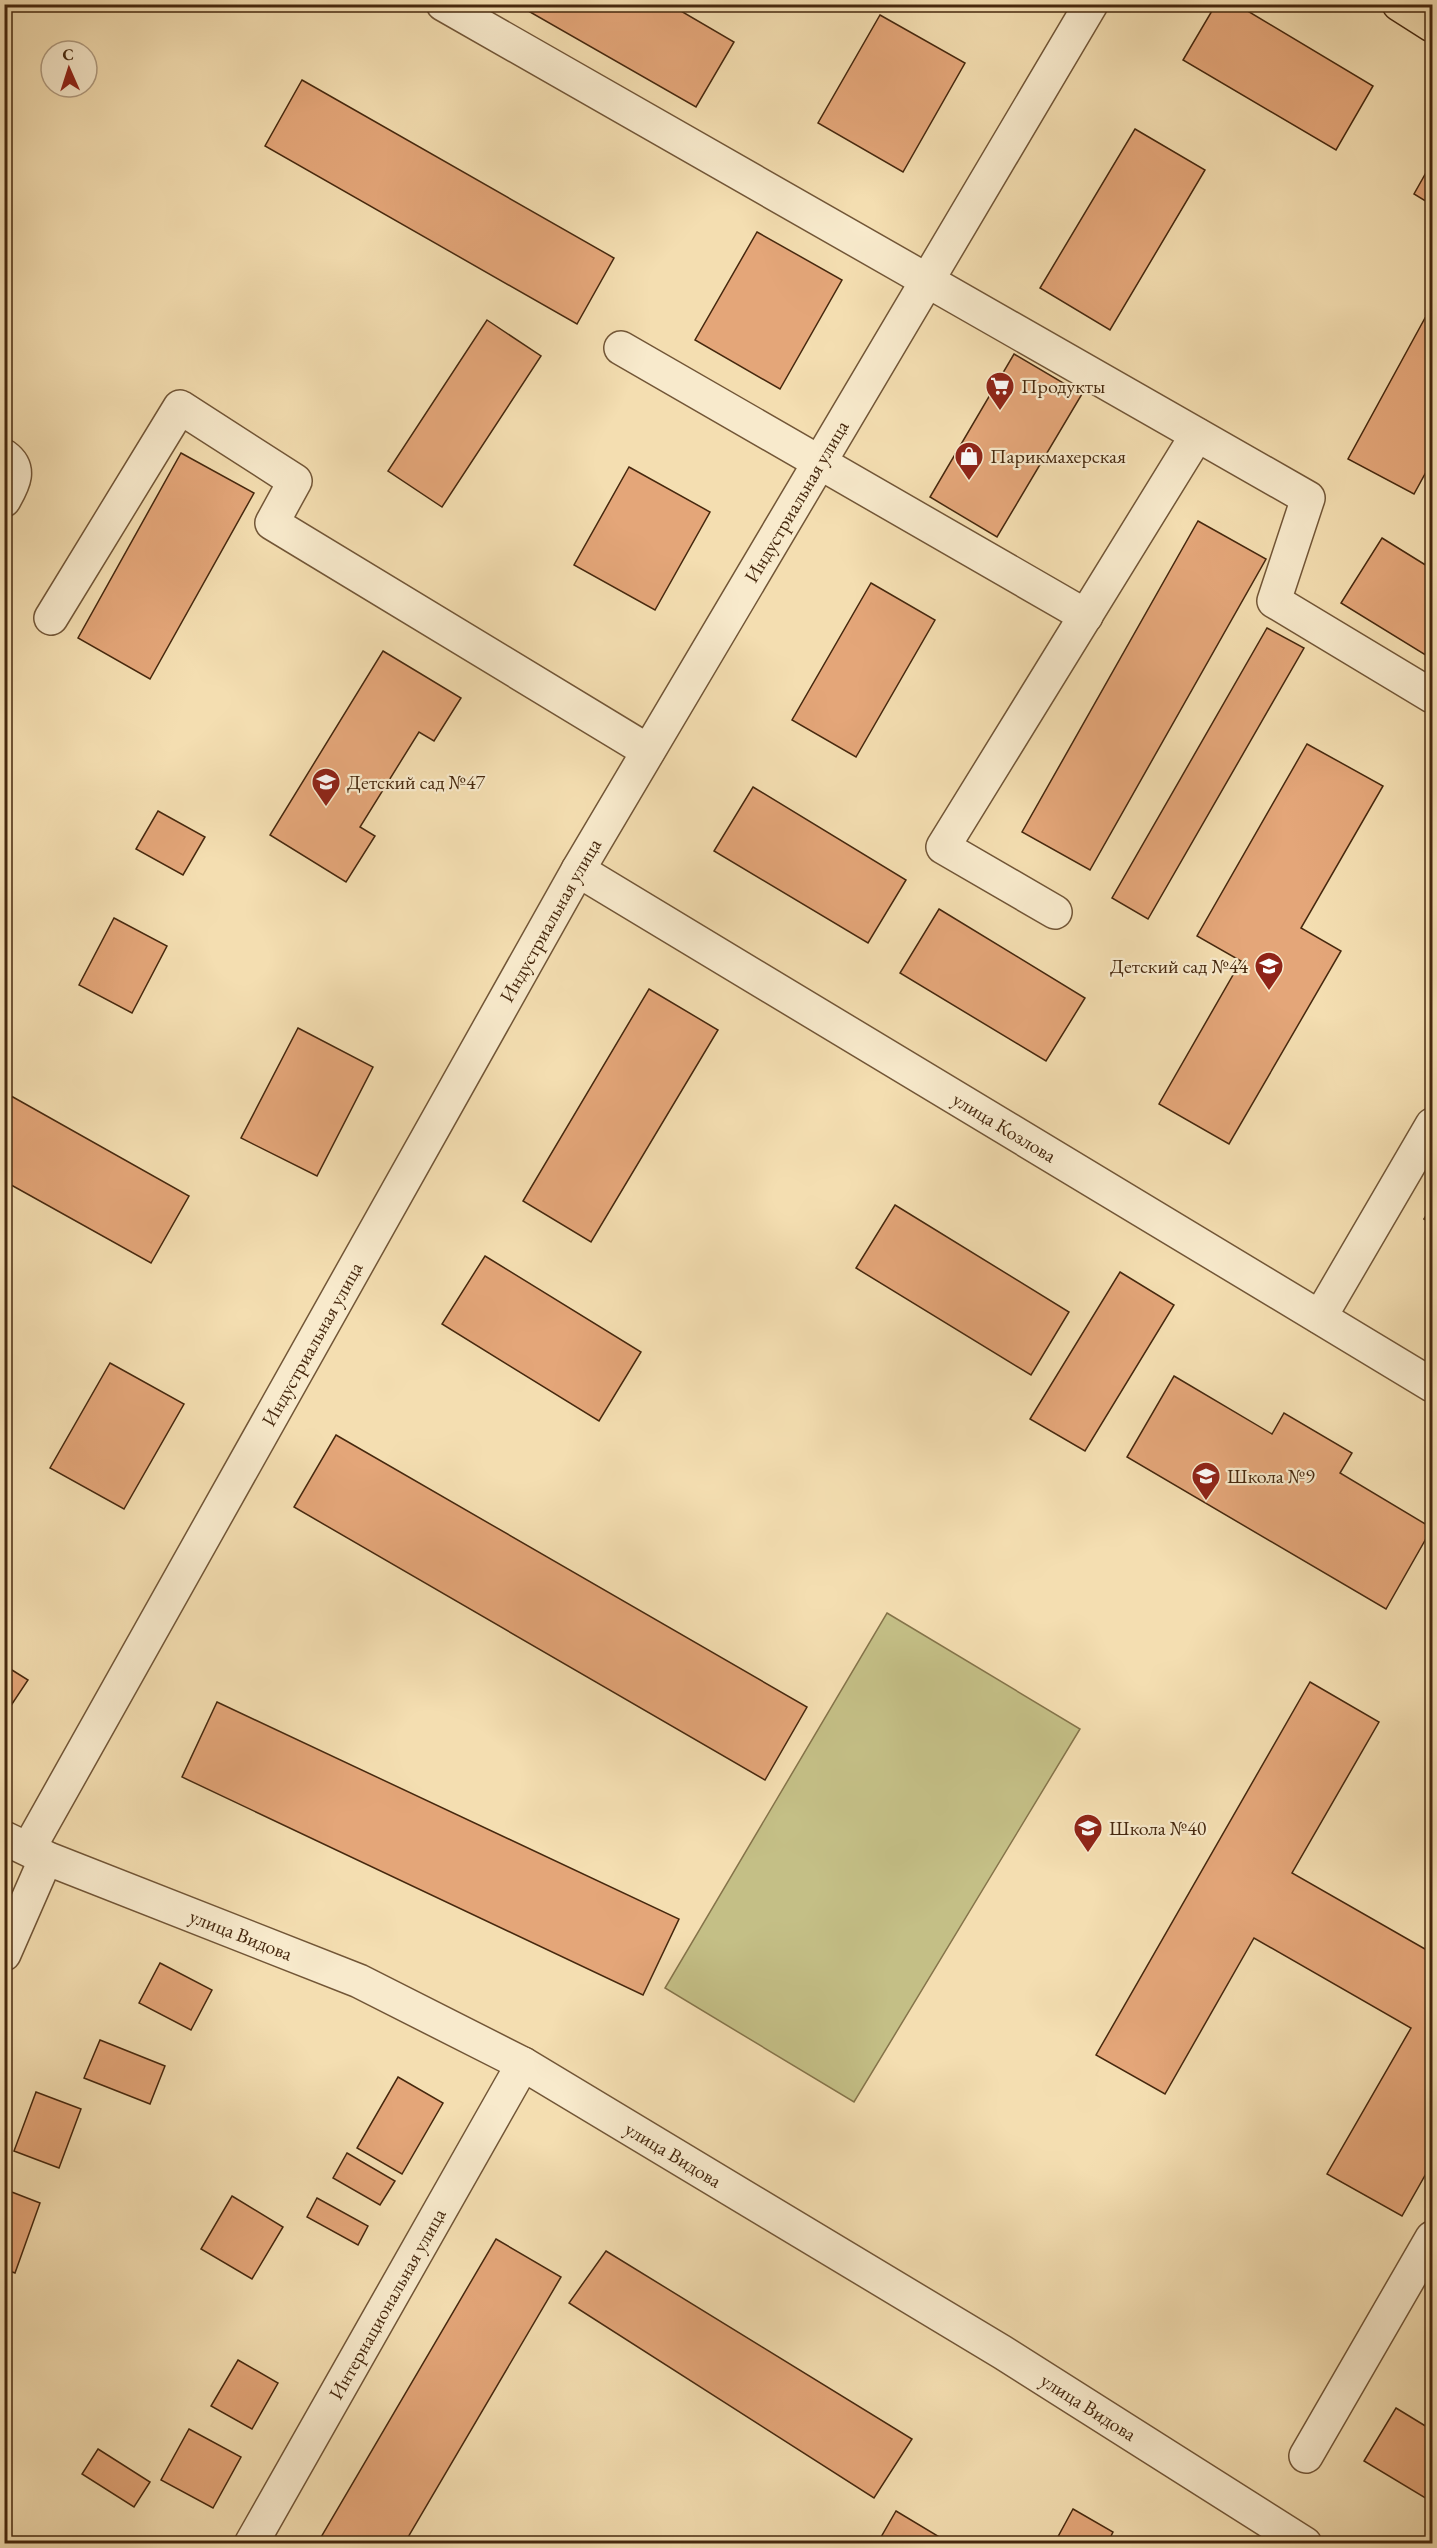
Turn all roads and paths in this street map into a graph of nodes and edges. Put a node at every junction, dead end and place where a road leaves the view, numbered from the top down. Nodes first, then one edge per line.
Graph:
1 (442, 4) edge
2 (1091, 4) edge
3 (1399, 4) edge
4 (1432, 25) edge
5 (926, 280) junction
6 (621, 348) dead end
7 (1197, 435) junction
8 (4, 456) edge
9 (819, 462) junction
10 (4, 500) edge
11 (1086, 616) junction
12 (51, 618) dead end
13 (1432, 696) edge
14 (648, 751) junction
15 (578, 870) junction
16 (1055, 912) dead end
17 (1432, 1125) edge
18 (1320, 1317) junction
19 (1432, 1385) edge
20 (26, 1848) edge
21 (4, 1954) edge
22 (523, 2064) junction
23 (1432, 2238) edge
24 (1306, 2456) dead end
25 (251, 2544) edge
26 (1305, 2544) edge

1 - 5 street
2 - 5 street, Индустриальная улица
3 - 4 highway
5 - 7 street
5 - 9 street, Индустриальная улица
6 - 9 street
7 - 11 street
7 - 13 street
8 - 10 street
9 - 11 street
9 - 14 street, Индустриальная улица
11 - 16 street
12 - 14 street
14 - 15 street, Индустриальная улица
15 - 18 street, улица Козлова
15 - 20 street, Индустриальная улица
17 - 18 street
18 - 19 street, улица Козлова
20 - 21 street, Индустриальная улица
20 - 22 street, улица Видова
22 - 25 street, Интернациональная улица
22 - 26 street, улица Видова
23 - 24 street

